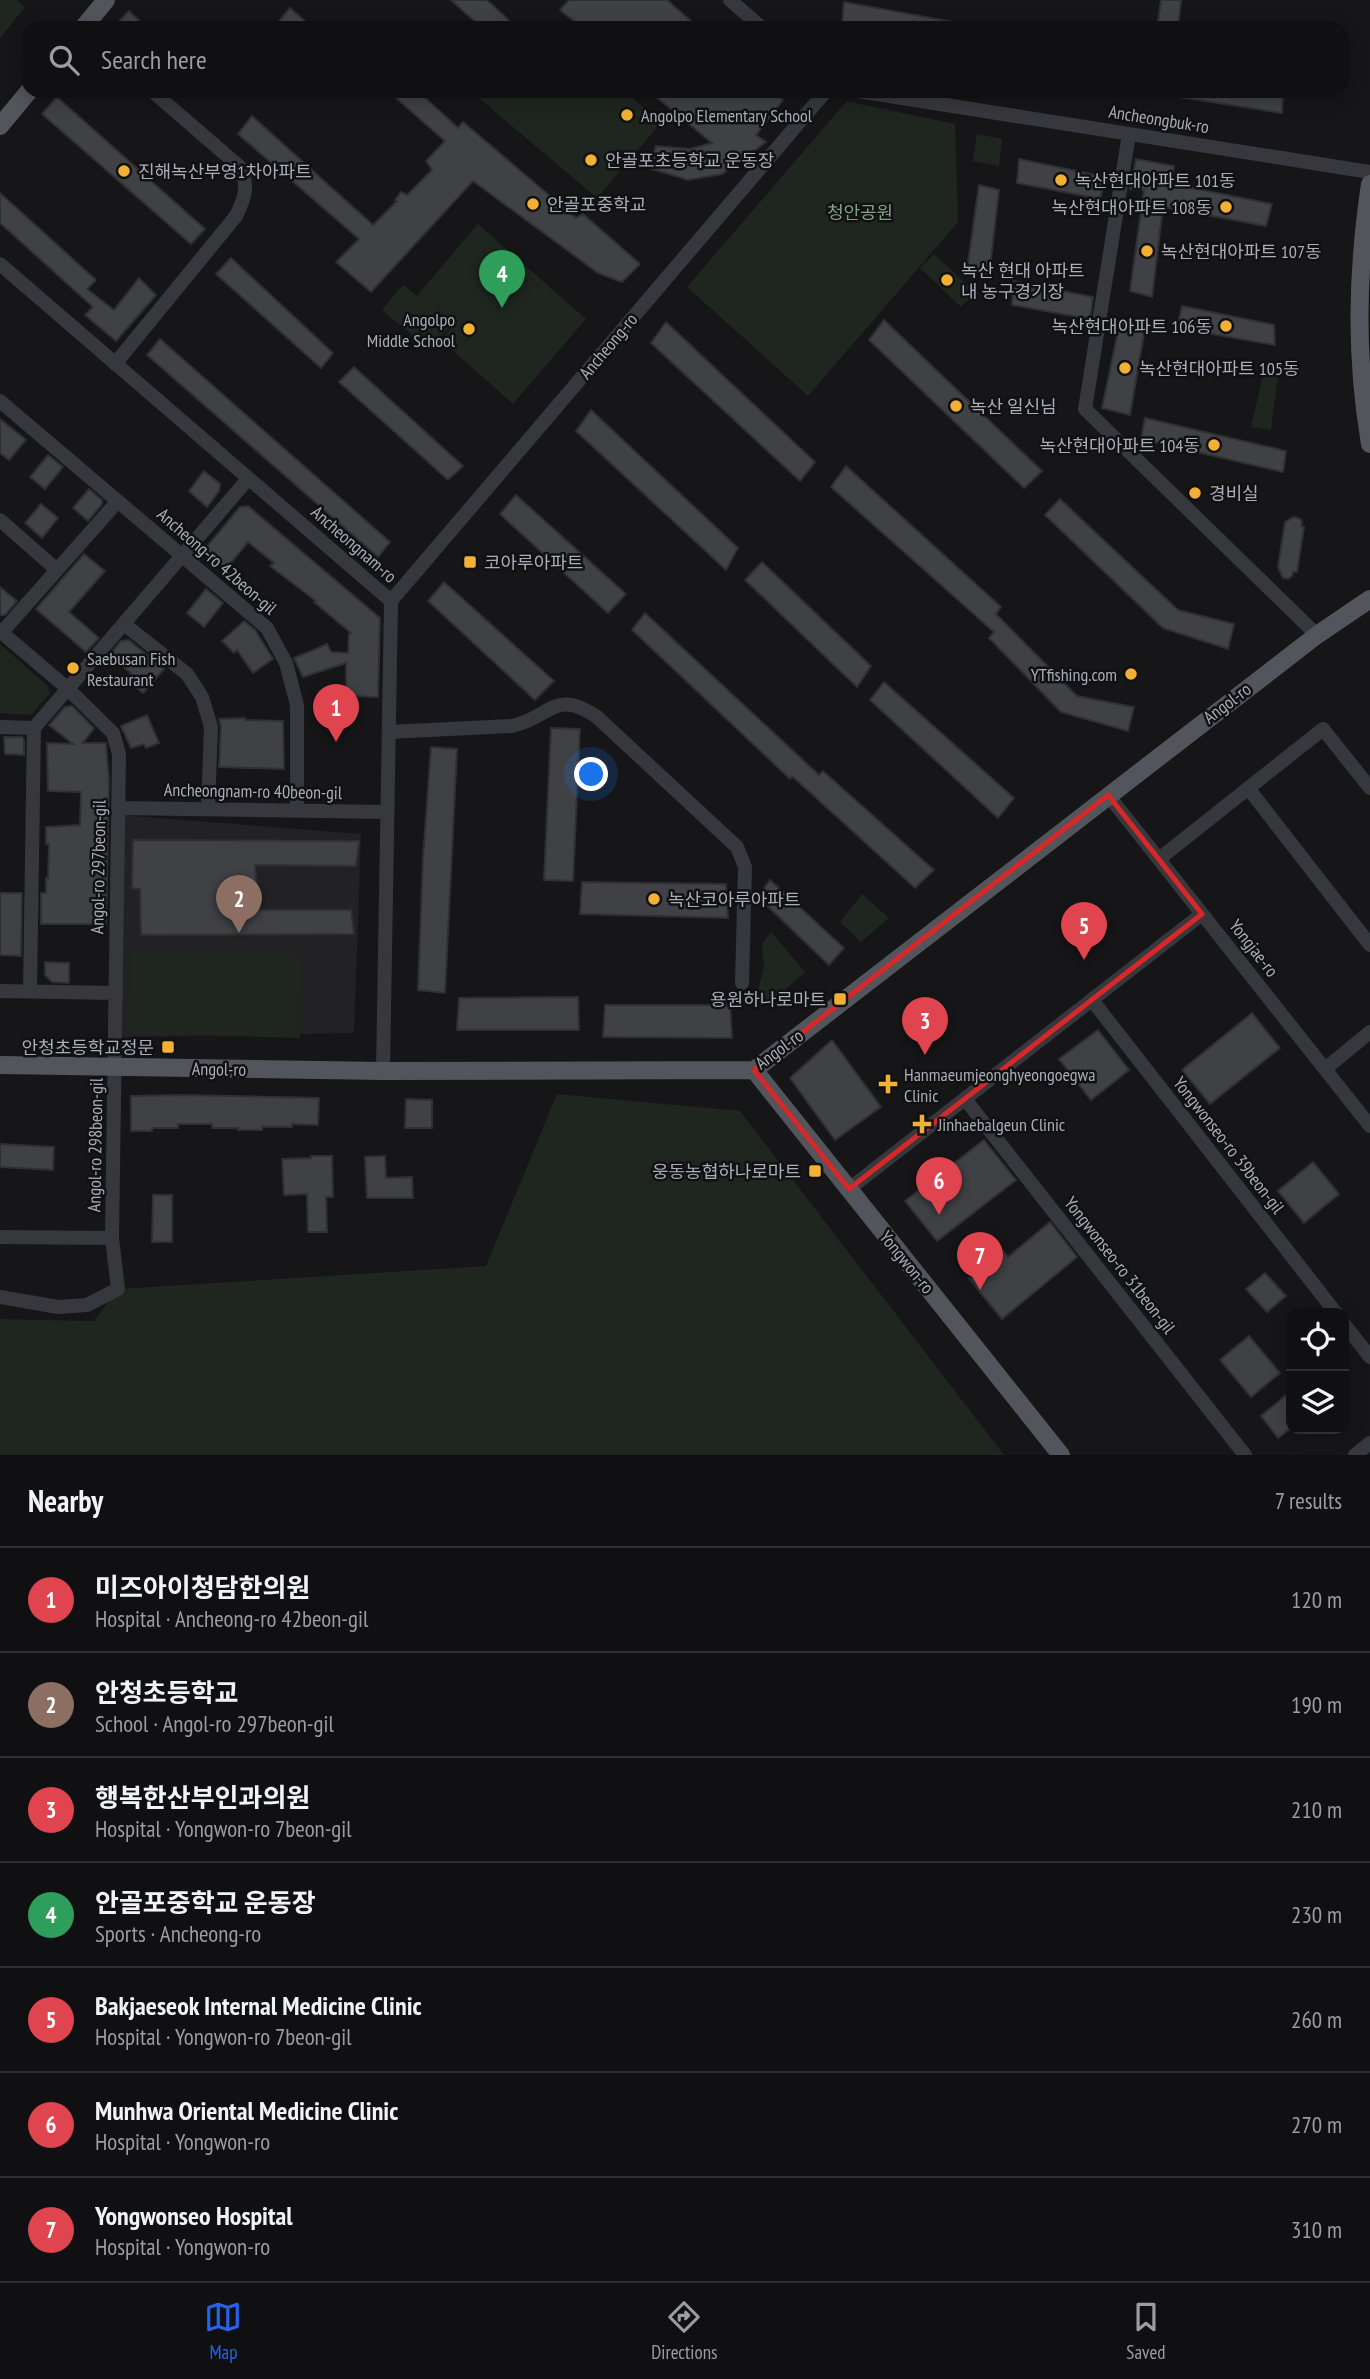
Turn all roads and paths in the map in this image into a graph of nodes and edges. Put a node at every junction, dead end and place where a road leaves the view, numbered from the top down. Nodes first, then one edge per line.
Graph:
1 (106, 0) edge
2 (730, 0) edge
3 (90, 21) edge
4 (754, 21) edge
5 (23, 98) edge
6 (160, 98) edge
7 (820, 98) edge
8 (902, 98) edge
9 (0, 126) edge
10 (1129, 134) junction
11 (1370, 172) edge
12 (1370, 184) edge
13 (1, 268) edge
14 (115, 364) junction
15 (0, 401) edge
16 (1370, 444) edge
17 (248, 479) junction
18 (118, 501) junction
19 (0, 520) edge
20 (183, 558) junction
21 (57, 570) junction
22 (1370, 599) edge
23 (391, 601) junction
24 (124, 624) junction
25 (1, 631) edge
26 (1317, 635) junction
27 (67, 688) junction
28 (0, 727) edge
29 (34, 728) junction
30 (389, 732) junction
31 (1248, 788) junction
32 (1370, 788) edge
33 (1108, 795) junction
34 (118, 807) junction
35 (208, 809) junction
36 (297, 811) junction
37 (387, 812) junction
38 (1159, 859) junction
39 (1202, 914) junction
40 (1370, 945) edge
41 (742, 983) dead end
42 (0, 991) edge
43 (30, 991) junction
44 (116, 993) junction
45 (1092, 1000) junction
46 (1370, 1032) edge
47 (0, 1065) edge
48 (116, 1067) junction
49 (1325, 1069) junction
50 (754, 1070) junction
51 (383, 1071) junction
52 (965, 1099) junction
53 (1370, 1126) edge
54 (849, 1189) junction
55 (0, 1237) edge
56 (112, 1238) junction
57 (0, 1297) edge
58 (1332, 1308) edge
59 (1349, 1330) edge
60 (1370, 1357) edge
61 (1370, 1443) edge
62 (1061, 1455) edge
63 (1245, 1455) edge
64 (1355, 1455) edge

1 - 3 main road
2 - 4 street
5 - 9 main road
6 - 14 street
7 - 23 street, Ancheong-ro
8 - 10 street, Ancheongbuk-ro
10 - 11 street, Ancheongbuk-ro
10 - 26 street
12 - 16 main road
13 - 14 street, Ancheongnam-ro
14 - 17 street, Ancheongnam-ro
15 - 18 street, Ancheong-ro 42beon-gil
17 - 20 street
17 - 23 street, Ancheongnam-ro
18 - 20 street, Ancheong-ro 42beon-gil
18 - 21 street
19 - 21 street
20 - 24 street
20 - 36 street, Ancheong-ro 42beon-gil
21 - 25 street
22 - 26 main road, Angol-ro
23 - 30 street, Ancheongnam-ro
24 - 27 street
24 - 35 street
25 - 27 street, Angol-ro 297beon-gil
26 - 33 main road, Angol-ro
27 - 29 street
27 - 34 street, Angol-ro 297beon-gil
28 - 29 street
29 - 43 street
30 - 37 street, Ancheongnam-ro
30 - 41 street
31 - 32 street
31 - 38 street
31 - 40 street
33 - 38 street, Yongjae-ro
33 - 50 main road, Angol-ro
34 - 35 street, Ancheongnam-ro 40beon-gil
34 - 44 street, Angol-ro 297beon-gil
35 - 36 street, Ancheongnam-ro 40beon-gil
36 - 37 street, Ancheongnam-ro 40beon-gil
37 - 51 street, Ancheongnam-ro
38 - 39 street, Yongjae-ro
39 - 45 street
39 - 49 street, Yongjae-ro
42 - 43 street
43 - 44 street
44 - 48 street, Angol-ro 297beon-gil
45 - 52 street
45 - 58 street, Yongwonseo-ro 39beon-gil
46 - 49 street
47 - 48 main road, Angol-ro
48 - 51 main road, Angol-ro
48 - 56 street, Angol-ro 298beon-gil
49 - 53 street, Yongjae-ro
50 - 51 main road, Angol-ro
50 - 54 main road, Yongwon-ro
52 - 54 street
52 - 63 street, Yongwonseo-ro 31beon-gil
54 - 62 main road, Yongwon-ro
55 - 56 street, Angol-ro 298beon-gil
56 - 57 street
59 - 60 street
61 - 64 street

